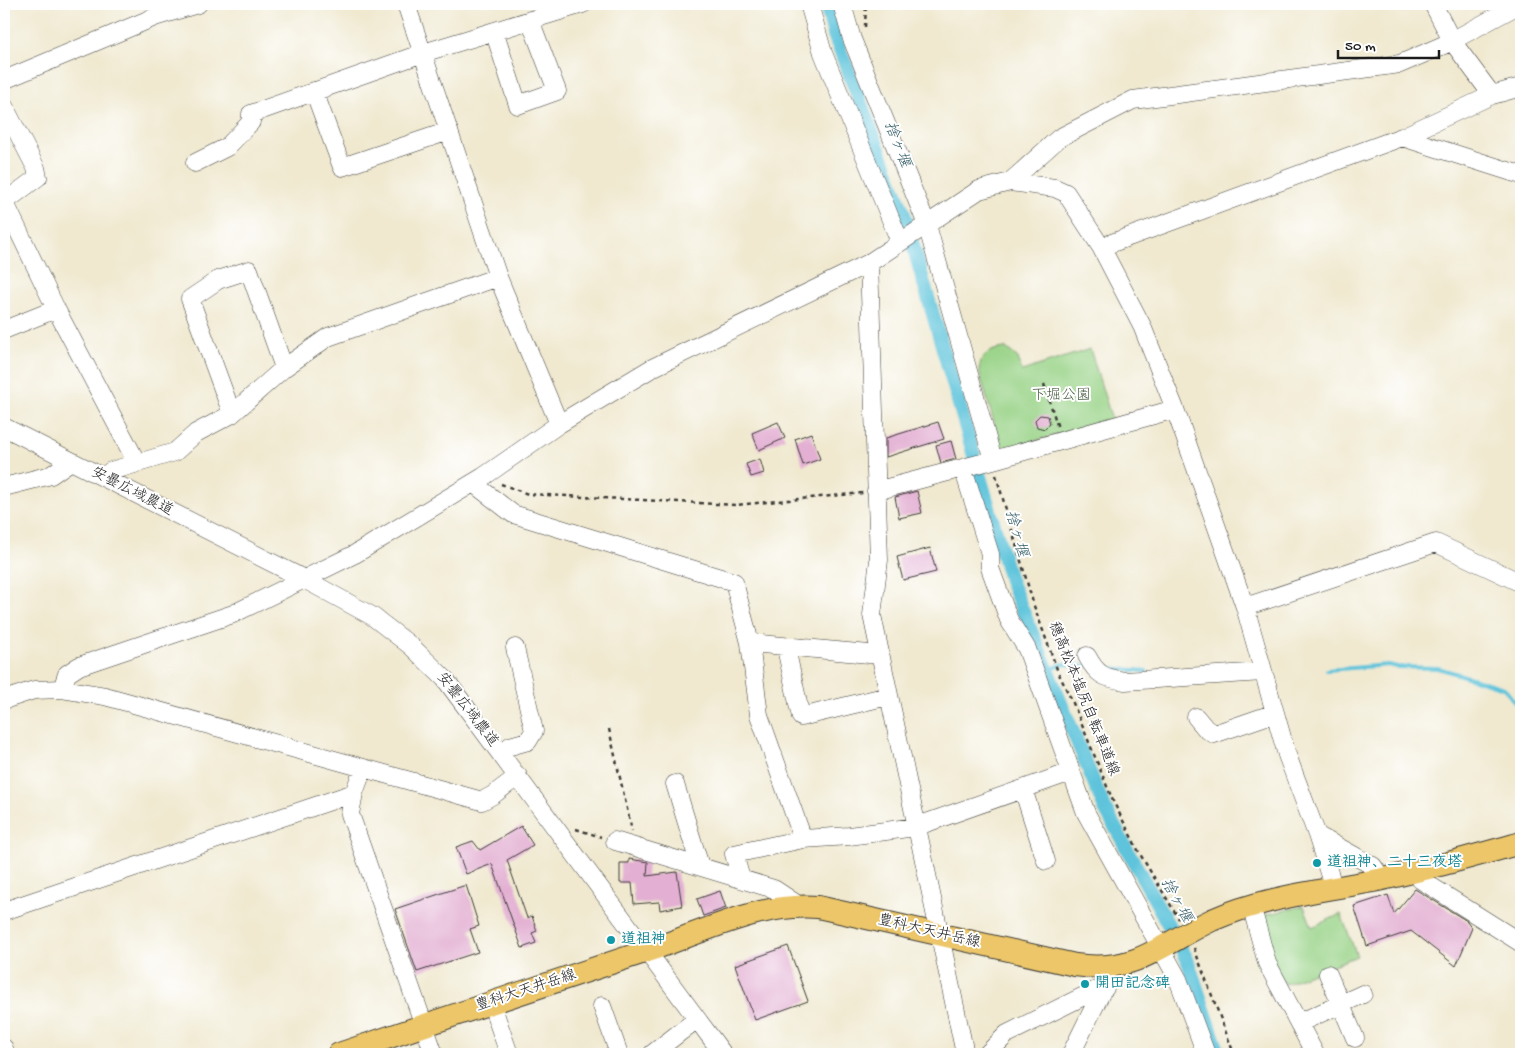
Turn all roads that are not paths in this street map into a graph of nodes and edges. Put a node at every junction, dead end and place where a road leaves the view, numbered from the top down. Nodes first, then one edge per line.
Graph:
1 (198, 4) edge
2 (406, 4) edge
3 (583, 4) edge
4 (809, 4) edge
5 (842, 4) edge
6 (1432, 4) edge
7 (1520, 4) edge
8 (530, 20) junction
9 (494, 31) junction
10 (1452, 41) junction
11 (423, 53) junction
12 (4, 80) edge
13 (1521, 87) edge
14 (314, 91) junction
15 (1492, 95) junction
16 (4, 106) edge
17 (449, 132) junction
18 (1402, 137) junction
19 (195, 164) dead end
20 (1521, 175) edge
21 (1010, 182) junction
22 (924, 227) junction
23 (902, 241) junction
24 (1101, 247) junction
25 (869, 263) junction
26 (498, 277) junction
27 (56, 309) junction
28 (4, 330) edge
29 (284, 368) junction
30 (1175, 410) junction
31 (232, 414) junction
32 (559, 424) junction
33 (4, 427) edge
34 (71, 461) junction
35 (137, 463) junction
36 (992, 464) junction
37 (963, 468) junction
38 (103, 477) junction
39 (478, 480) junction
40 (4, 487) edge
41 (876, 491) junction
42 (306, 580) junction
43 (1521, 583) edge
44 (1245, 607) junction
45 (750, 643) junction
46 (515, 648) dead end
47 (786, 648) junction
48 (880, 655) junction
49 (1087, 656) dead end
50 (1264, 672) junction
51 (62, 689) junction
52 (888, 696) junction
53 (4, 700) edge
54 (1275, 713) junction
55 (1196, 717) dead end
56 (510, 746) dead end
57 (363, 769) junction
58 (1071, 772) junction
59 (518, 776) junction
60 (675, 784) dead end
61 (1023, 789) junction
62 (354, 793) junction
63 (916, 827) junction
64 (1317, 835) junction
65 (803, 839) junction
66 (615, 841) road end
67 (1521, 843) edge
68 (1046, 861) dead end
69 (700, 866) junction
70 (1417, 871) junction
71 (741, 879) junction
72 (1382, 879) junction
73 (1334, 889) junction
74 (798, 905) junction
75 (1251, 906) junction
76 (4, 911) edge
77 (938, 934) junction
78 (1177, 939) junction
79 (1521, 943) edge
80 (646, 952) junction
81 (1328, 974) dead end
82 (1108, 977) junction
83 (1363, 994) dead end
84 (491, 1002) junction
85 (1340, 1004) junction
86 (602, 1006) dead end
87 (697, 1019) junction
88 (1299, 1023) junction
89 (425, 1025) junction
90 (1355, 1038) dead end
91 (4, 1048) edge
92 (5, 1054) edge
93 (339, 1054) edge
94 (434, 1054) edge
95 (509, 1054) edge
96 (619, 1054) edge
97 (652, 1054) edge
98 (723, 1054) edge
99 (965, 1054) edge
100 (987, 1054) edge
101 (1071, 1054) edge
102 (1206, 1054) edge
103 (1316, 1054) edge

1 - 12 street
2 - 11 street
3 - 8 street
4 - 23 street
5 - 22 street
6 - 10 street
7 - 10 street
8 - 9 street
8 - 9 street
9 - 11 street
10 - 15 street
10 - 21 street
11 - 14 street
11 - 17 street
13 - 15 street
14 - 17 street
14 - 19 street
15 - 18 street
16 - 27 street
17 - 26 street
18 - 20 street
18 - 24 street
21 - 22 street
21 - 24 street
22 - 23 street
22 - 36 street
23 - 25 street
24 - 30 street
25 - 32 street
25 - 41 street
26 - 29 street
26 - 32 street
27 - 28 street
27 - 35 street
29 - 31 street
29 - 31 street
30 - 36 street
30 - 44 street
31 - 35 street
32 - 39 street
33 - 34 street, 安曇広域農道
34 - 38 street, 安曇広域農道
34 - 40 street
35 - 38 street
36 - 37 street
37 - 41 street
37 - 58 street
38 - 42 street, 安曇広域農道
39 - 42 street
39 - 45 street
41 - 48 street
42 - 51 street
42 - 59 street, 安曇広域農道
43 - 44 street
44 - 50 street
45 - 47 street
45 - 65 street
46 - 56 street
47 - 48 street
47 - 52 street
48 - 52 street
49 - 50 street
50 - 54 street
51 - 53 street
51 - 57 street
52 - 63 street
54 - 55 street
54 - 64 street
57 - 59 street
57 - 62 street
58 - 61 street
58 - 78 street
59 - 80 street, 安曇広域農道
60 - 69 street
61 - 63 street
61 - 68 street
62 - 76 street
62 - 89 street
63 - 65 street
63 - 77 street
64 - 72 street
64 - 73 street
65 - 71 street
66 - 69 street
67 - 70 main road, 豊科大天井岳線
69 - 71 street
70 - 72 main road, 豊科大天井岳線
70 - 79 street
71 - 74 street
72 - 73 main road, 豊科大天井岳線
73 - 75 main road, 豊科大天井岳線
74 - 77 main road, 豊科大天井岳線
74 - 80 main road, 豊科大天井岳線
75 - 78 main road, 豊科大天井岳線
75 - 88 street
77 - 82 main road, 豊科大天井岳線
77 - 99 street
78 - 82 main road, 豊科大天井岳線
78 - 102 street
80 - 84 main road, 豊科大天井岳線
80 - 87 street, 安曇広域農道
81 - 85 street
82 - 100 street
82 - 101 street
83 - 85 street
84 - 89 main road, 豊科大天井岳線
84 - 95 street
85 - 88 street
85 - 90 street
86 - 96 street
87 - 97 street
87 - 98 street, 安曇広域農道
88 - 103 street
89 - 93 main road, 豊科大天井岳線
89 - 94 street
91 - 92 street

